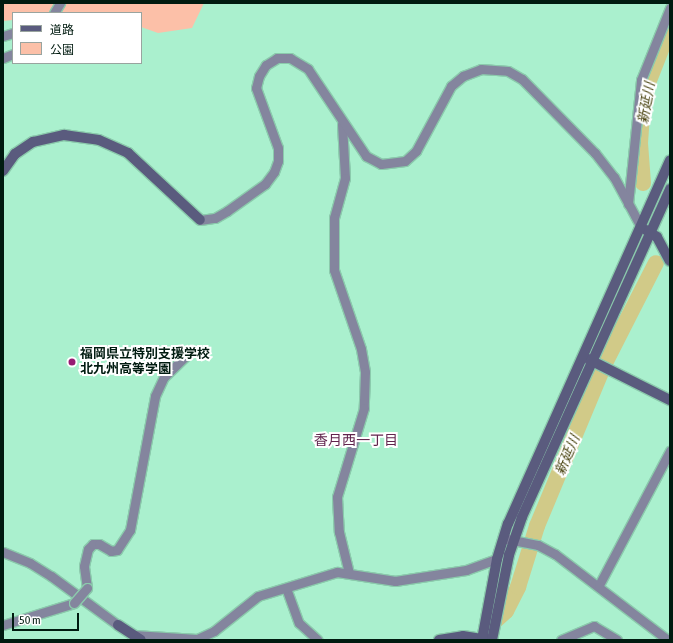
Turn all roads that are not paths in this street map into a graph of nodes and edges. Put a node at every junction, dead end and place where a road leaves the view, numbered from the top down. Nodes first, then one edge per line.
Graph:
1 (60, 3) edge
2 (670, 8) edge
3 (55, 12) edge
4 (342, 122) junction
5 (670, 160) edge
6 (3, 171) edge
7 (670, 189) edge
8 (628, 204) junction
9 (200, 220) joint
10 (640, 225) junction
11 (650, 233) junction
12 (670, 261) edge
13 (191, 350) dead end
14 (585, 357) junction
15 (594, 362) junction
16 (670, 400) edge
17 (670, 451) edge
18 (509, 539) junction
19 (3, 552) edge
20 (497, 559) junction
21 (349, 573) junction
22 (599, 586) junction
23 (286, 588) junction
24 (3, 625) edge
25 (118, 626) joint
26 (138, 637) edge
27 (318, 640) edge
28 (439, 640) edge
29 (486, 640) edge
30 (561, 640) edge
31 (617, 640) edge
32 (668, 640) edge

1 - 3 street
2 - 8 street
4 - 8 street
4 - 9 street
4 - 21 street
5 - 10 street
6 - 9 street
7 - 11 street
8 - 10 street
10 - 11 street
10 - 14 street
11 - 12 street
11 - 15 street
13 - 24 street, bridge
14 - 15 street
14 - 18 street
15 - 16 street
15 - 18 street
17 - 22 street
18 - 20 street
18 - 22 street
18 - 29 street
19 - 25 street
20 - 21 street
20 - 29 street
21 - 23 street
22 - 32 street
23 - 26 street
23 - 27 street
25 - 26 street
28 - 29 street
30 - 31 street

